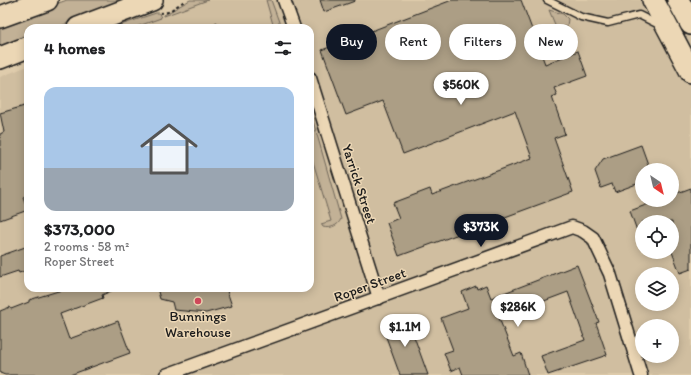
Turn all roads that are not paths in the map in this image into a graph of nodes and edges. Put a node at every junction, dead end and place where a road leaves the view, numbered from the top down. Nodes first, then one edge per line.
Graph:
1 (47, 0) edge
2 (152, 0) edge
3 (284, 0) edge
4 (547, 0) edge
5 (653, 0) edge
6 (678, 0) edge
7 (0, 17) edge
8 (89, 24) edge
9 (293, 24) edge
10 (691, 24) edge
11 (666, 28) junction
12 (24, 49) edge
13 (0, 58) edge
14 (691, 72) edge
15 (314, 91) edge
16 (379, 298) junction
17 (166, 375) edge
18 (641, 375) edge

1 - 7 highway
2 - 8 highway
3 - 9 street
4 - 11 lane
5 - 11 highway
6 - 10 highway
11 - 14 highway
12 - 13 highway
15 - 16 street, Yarrick Street
16 - 17 street, Roper Street
16 - 18 street, Roper Street

